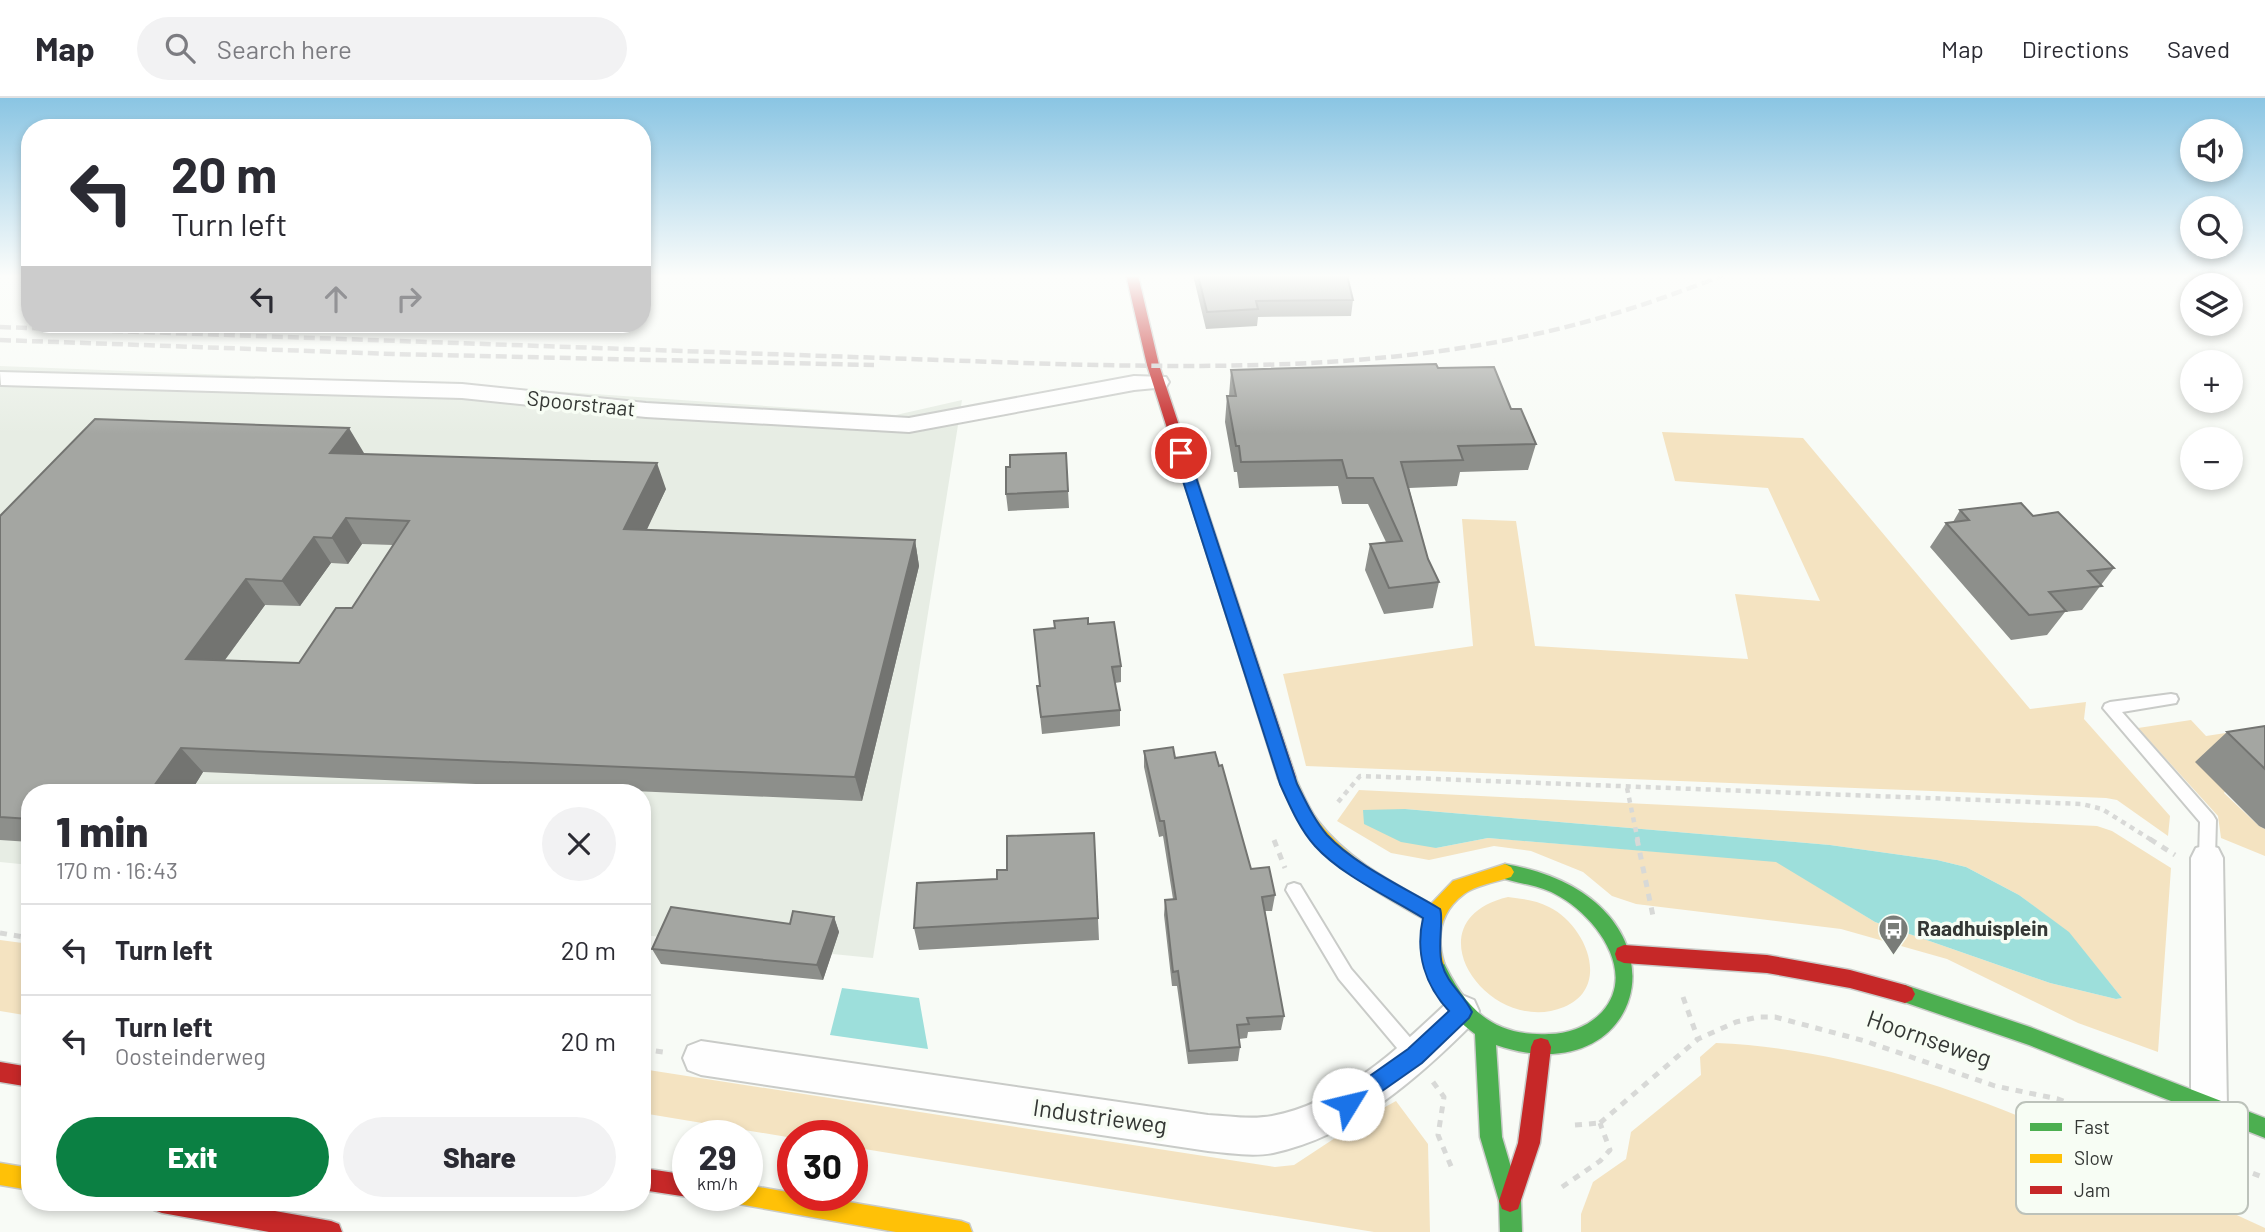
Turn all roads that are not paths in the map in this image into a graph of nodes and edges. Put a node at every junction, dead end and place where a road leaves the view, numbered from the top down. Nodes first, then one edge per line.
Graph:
1 (1145, 328) edge
2 (0, 378) edge
3 (1158, 382) junction
4 (2171, 699) dead end
5 (2207, 858) joint
6 (1294, 890) dead end
7 (1433, 915) junction
8 (1623, 954) junction
9 (1473, 1020) junction
10 (1541, 1047) junction
11 (1415, 1056) junction
12 (701, 1058) dead end
13 (0, 1072) edge
14 (21, 1076) edge
15 (2194, 1102) edge
16 (2209, 1102) edge
17 (2248, 1122) edge
18 (2265, 1128) edge
19 (0, 1174) edge
20 (21, 1178) edge
21 (651, 1180) edge
22 (672, 1184) edge
23 (763, 1199) edge
24 (1510, 1201) junction
25 (213, 1211) edge
26 (331, 1232) edge
27 (961, 1232) edge
28 (1511, 1232) edge

1 - 3 main road
2 - 3 street, Spoorstraat
3 - 7 main road
4 - 5 lane
5 - 16 street
6 - 11 lane
7 - 8 main road
7 - 9 main road
8 - 10 main road
8 - 15 main road, Hoornseweg
9 - 10 main road
9 - 11 street, Industrieweg
9 - 24 main road
10 - 24 main road
11 - 12 street, Industrieweg
13 - 14 main road
17 - 18 main road, Hoornseweg
19 - 20 main road
21 - 22 main road
23 - 27 main road
24 - 28 main road
25 - 26 main road

